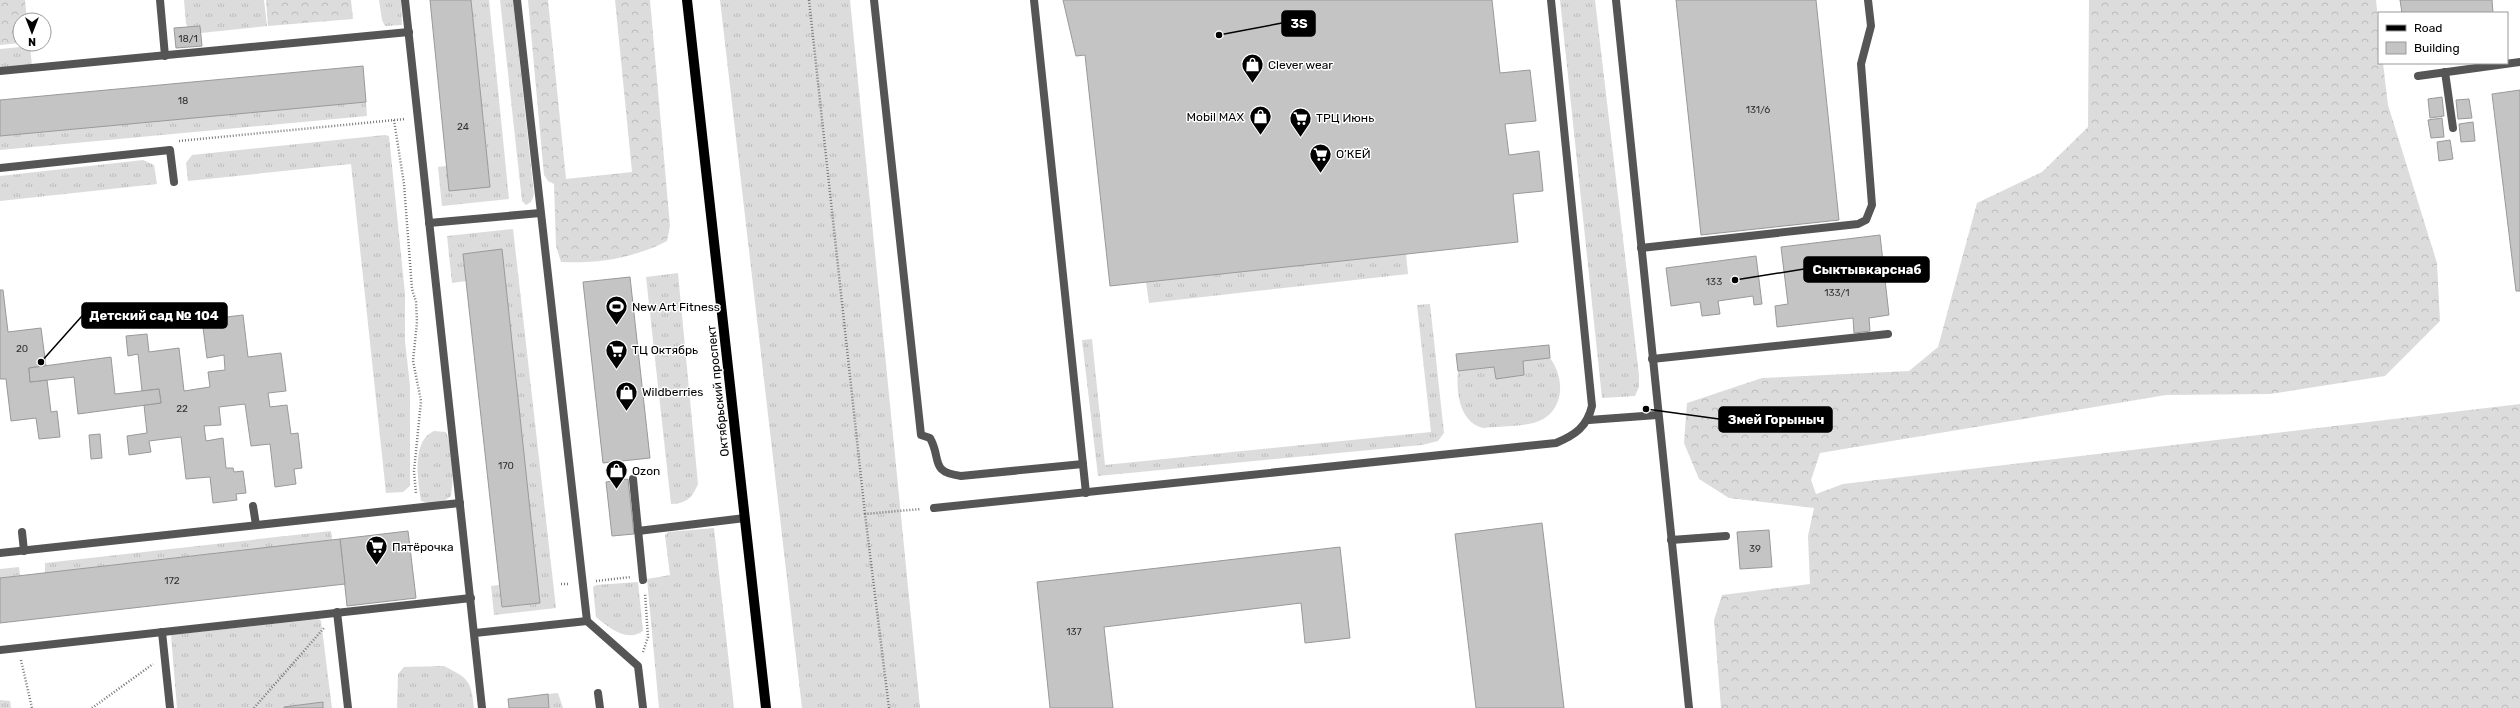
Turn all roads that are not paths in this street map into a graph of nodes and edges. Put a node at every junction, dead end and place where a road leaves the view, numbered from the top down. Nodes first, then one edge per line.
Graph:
1 (160, 0) edge
2 (405, 0) edge
3 (517, 0) edge
4 (688, 0) edge
5 (874, 0) edge
6 (1034, 0) edge
7 (1551, 0) edge
8 (1616, 0) edge
9 (1868, 0) edge
10 (409, 32) junction
11 (165, 56) junction
12 (2520, 62) edge
13 (2505, 64) edge
14 (2508, 64) edge
15 (0, 72) edge
16 (2445, 72) junction
17 (2418, 76) dead end
18 (2453, 128) dead end
19 (0, 168) edge
20 (174, 182) dead end
21 (540, 213) junction
22 (429, 223) junction
23 (1641, 248) junction
24 (1888, 334) dead end
25 (1652, 359) junction
26 (1658, 415) junction
27 (1589, 420) junction
28 (1083, 464) junction
29 (633, 479) dead end
30 (1086, 493) junction
31 (460, 503) junction
32 (253, 506) dead end
33 (934, 508) road end
34 (745, 518) junction
35 (256, 525) junction
36 (638, 531) junction
37 (22, 532) dead end
38 (1726, 536) dead end
39 (1671, 540) junction
40 (24, 551) junction
41 (0, 553) edge
42 (643, 578) road end
43 (471, 598) junction
44 (337, 612) junction
45 (587, 621) junction
46 (162, 632) junction
47 (475, 633) junction
48 (0, 650) edge
49 (598, 693) dead end
50 (170, 708) edge
51 (348, 708) edge
52 (482, 708) edge
53 (600, 708) edge
54 (643, 708) edge
55 (766, 708) edge
56 (1689, 708) edge

1 - 11 lane
2 - 10 lane
3 - 21 lane
4 - 34 main road, Октябрьский проспект
5 - 28 lane
6 - 28 lane
7 - 27 lane
8 - 23 lane
9 - 23 lane
10 - 11 lane
10 - 22 lane
11 - 15 lane
12 - 14 lane
13 - 16 lane
16 - 17 lane
16 - 18 lane
19 - 20 lane
21 - 22 lane
21 - 45 lane
22 - 31 lane
23 - 25 lane
24 - 25 lane
25 - 26 lane
26 - 27 lane
26 - 39 lane
27 - 30 lane
28 - 30 lane
29 - 36 lane
30 - 33 lane
31 - 35 lane
31 - 43 lane
32 - 35 lane
34 - 36 lane
34 - 55 main road, Октябрьский проспект
35 - 40 lane
36 - 42 lane
37 - 40 lane
38 - 39 lane
39 - 56 lane
40 - 41 lane
43 - 44 lane
43 - 47 lane
44 - 46 lane
44 - 51 lane
45 - 47 lane
45 - 54 lane
46 - 48 lane
46 - 50 lane
47 - 52 lane
49 - 53 lane

